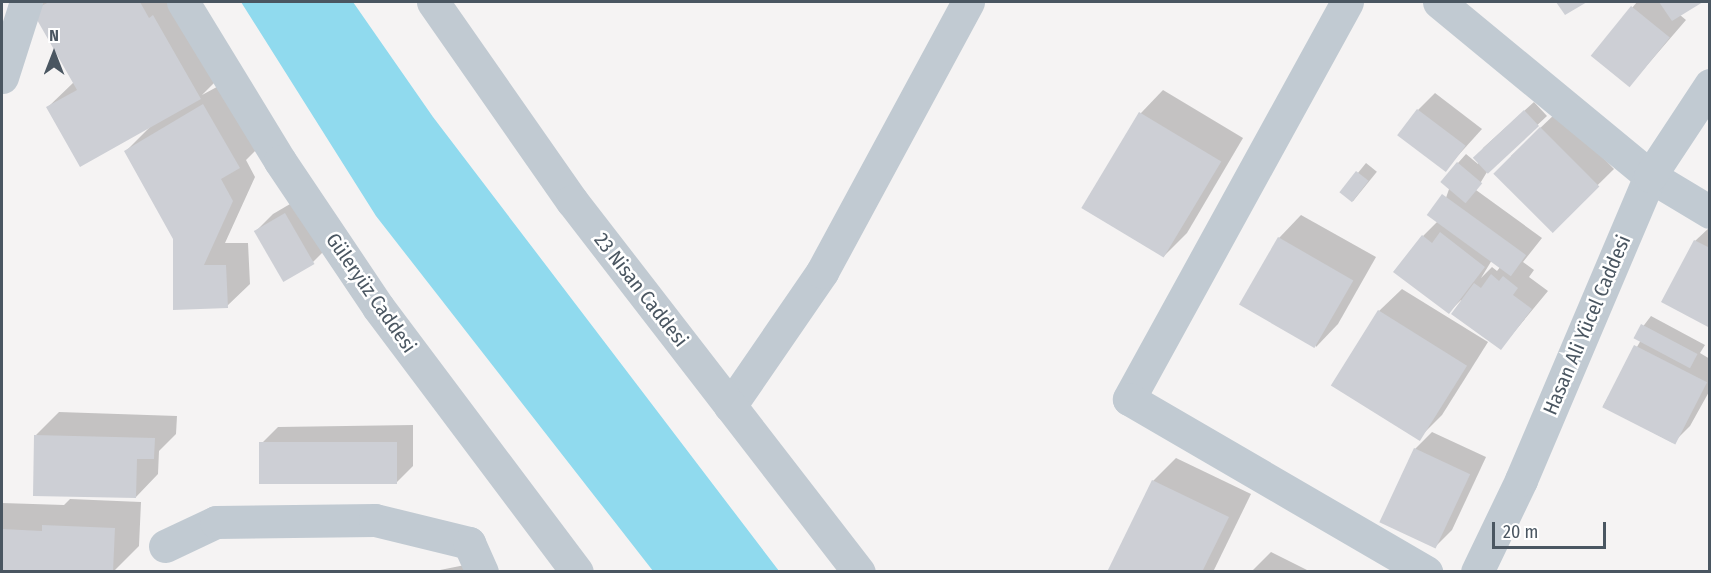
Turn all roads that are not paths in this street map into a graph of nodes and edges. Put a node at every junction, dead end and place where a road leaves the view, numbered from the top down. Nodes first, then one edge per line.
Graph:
1 (26, 2) edge
2 (183, 2) edge
3 (434, 2) edge
4 (968, 2) edge
5 (1347, 2) edge
6 (1439, 2) edge
7 (2, 78) edge
8 (1710, 86) edge
9 (1650, 176) junction
10 (1710, 212) edge
11 (730, 405) junction
12 (165, 546) dead end
13 (482, 572) edge
14 (576, 572) edge
15 (859, 572) edge
16 (1426, 572) edge
17 (1477, 572) edge

1 - 7 street
2 - 14 street, Güleryüz Caddesi
3 - 11 street, 23 Nisan Caddesi
4 - 11 street
5 - 16 street
6 - 9 street
8 - 9 street, Hasan Ali Yücel Caddesi
9 - 10 street
9 - 17 street, Hasan Ali Yücel Caddesi
11 - 15 street, 23 Nisan Caddesi
12 - 13 street

